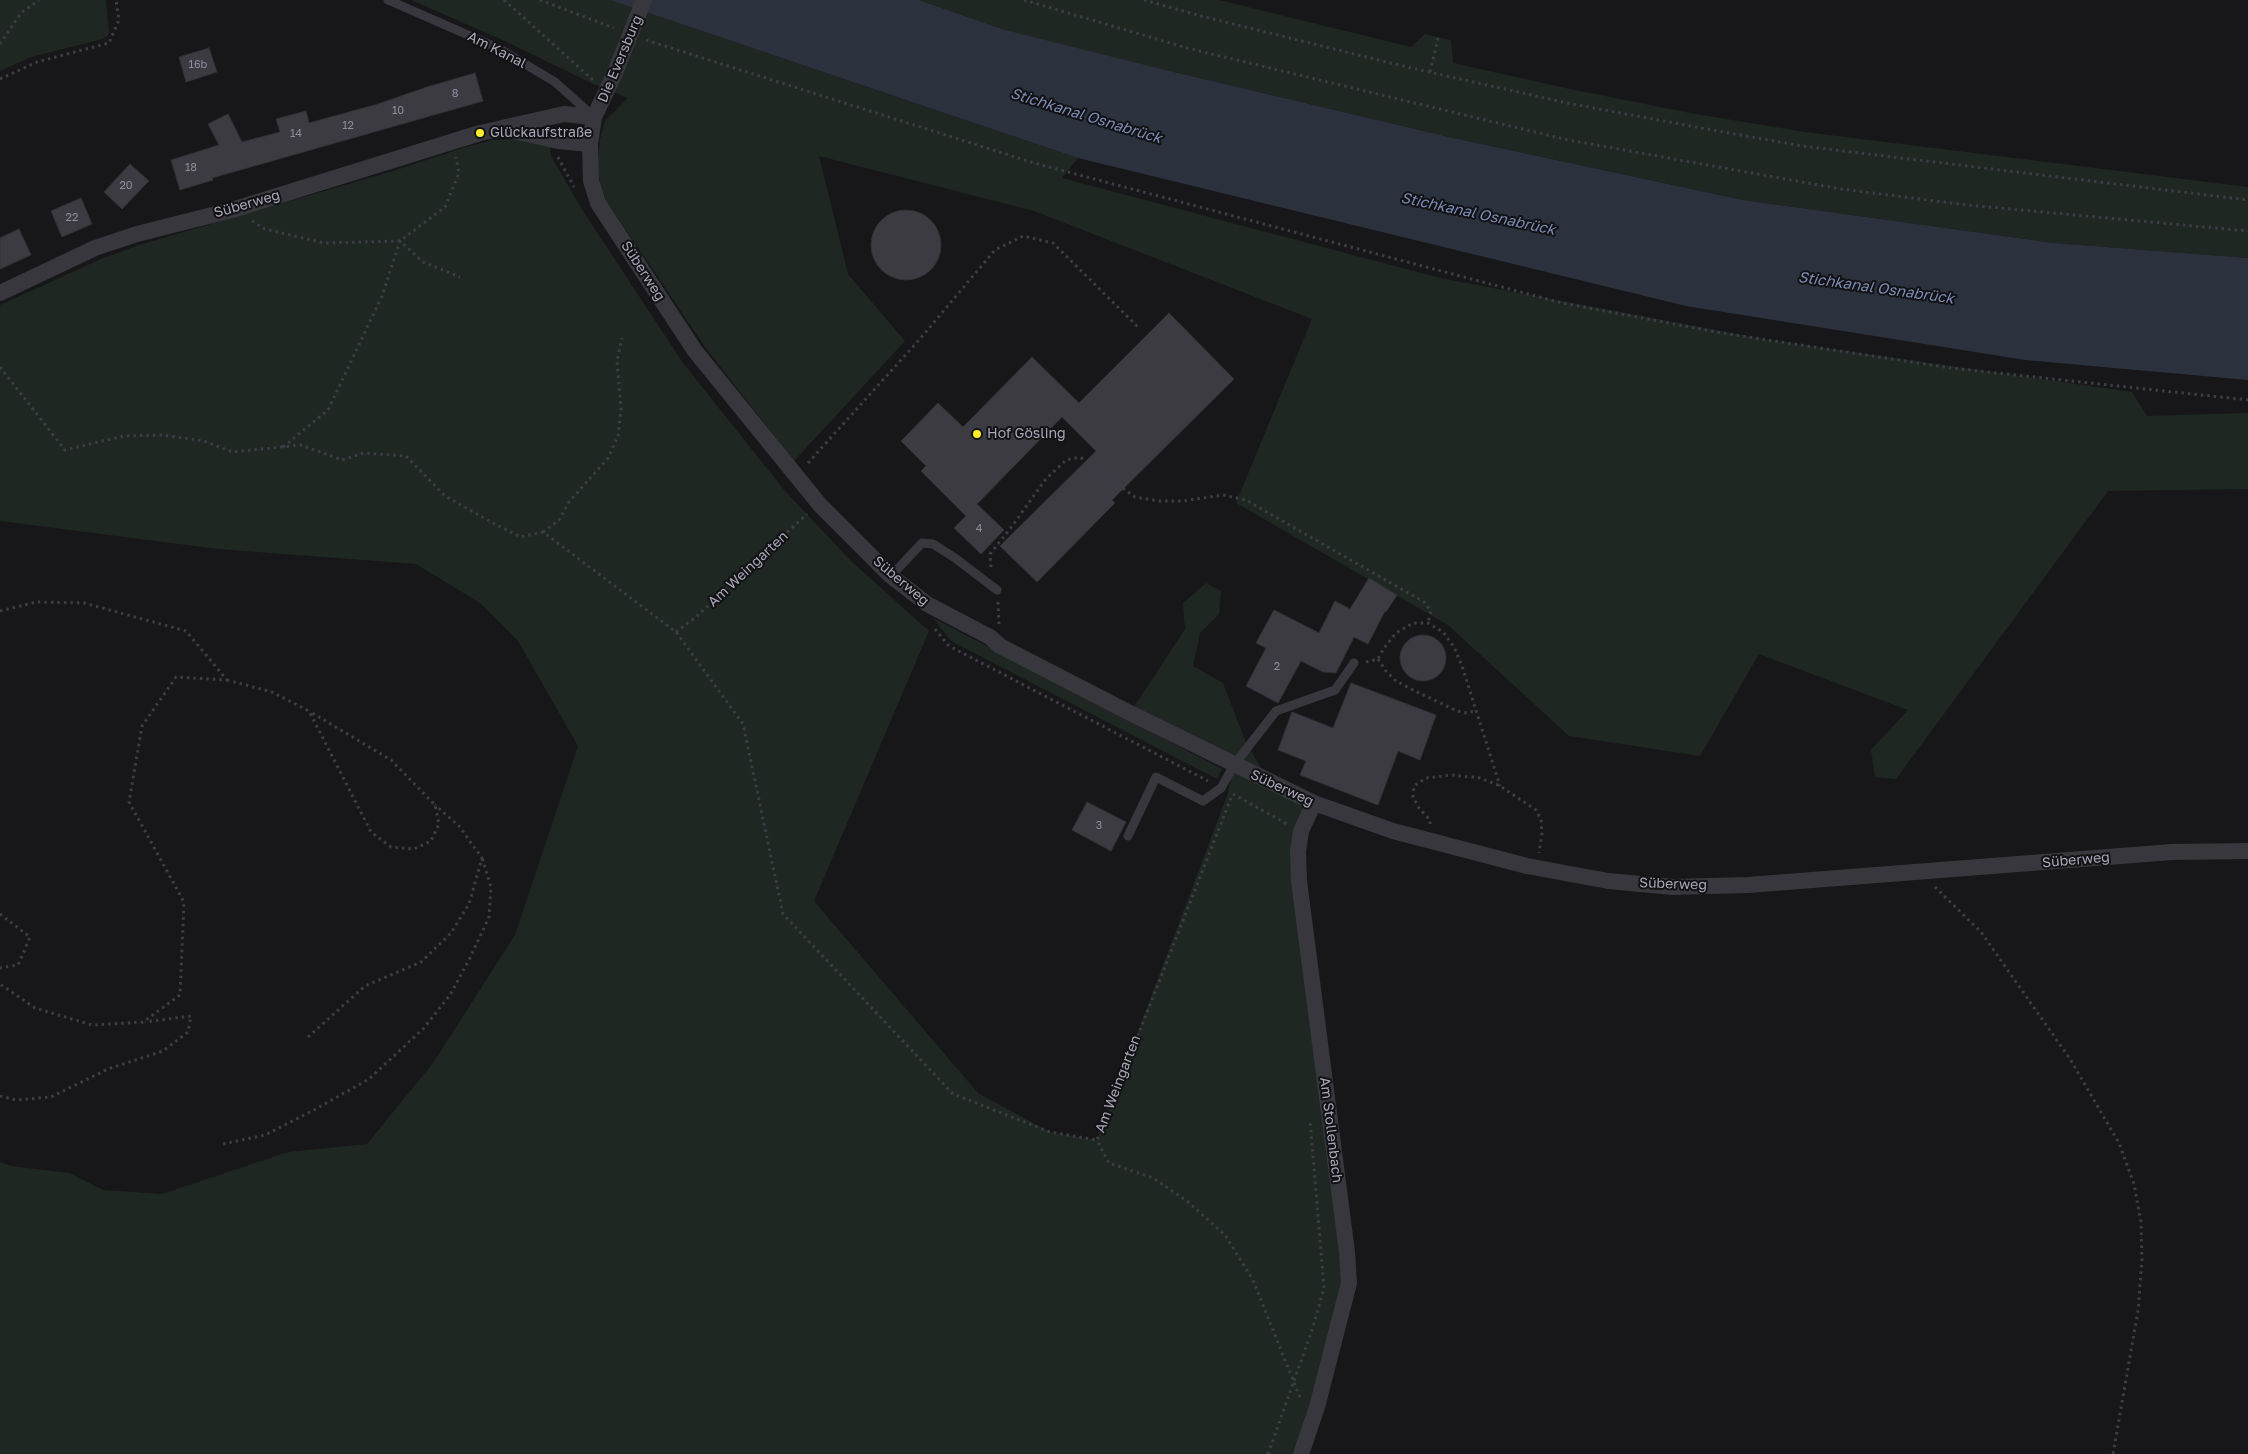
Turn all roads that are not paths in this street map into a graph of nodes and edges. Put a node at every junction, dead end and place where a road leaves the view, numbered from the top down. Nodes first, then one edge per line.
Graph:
1 (388, 0) edge
2 (644, 0) edge
3 (594, 117) junction
4 (500, 128) junction
5 (590, 144) junction
6 (0, 293) edge
7 (891, 576) junction
8 (997, 590) road end
9 (1354, 663) road end
10 (1234, 765) junction
11 (1314, 803) junction
12 (1128, 836) dead end
13 (2248, 851) edge
14 (1301, 1454) edge

1 - 3 lane, Am Kanal
2 - 3 street, Die Eversburg, bridge
3 - 4 street, Süberweg
3 - 5 street, Süberweg
4 - 5 street, Süberweg
4 - 6 street, Süberweg
5 - 7 street, Süberweg
7 - 8 lane
7 - 10 street, Süberweg
9 - 10 lane
10 - 11 street, Süberweg
10 - 12 lane
11 - 13 street, Süberweg
11 - 14 street, Am Stollenbach

